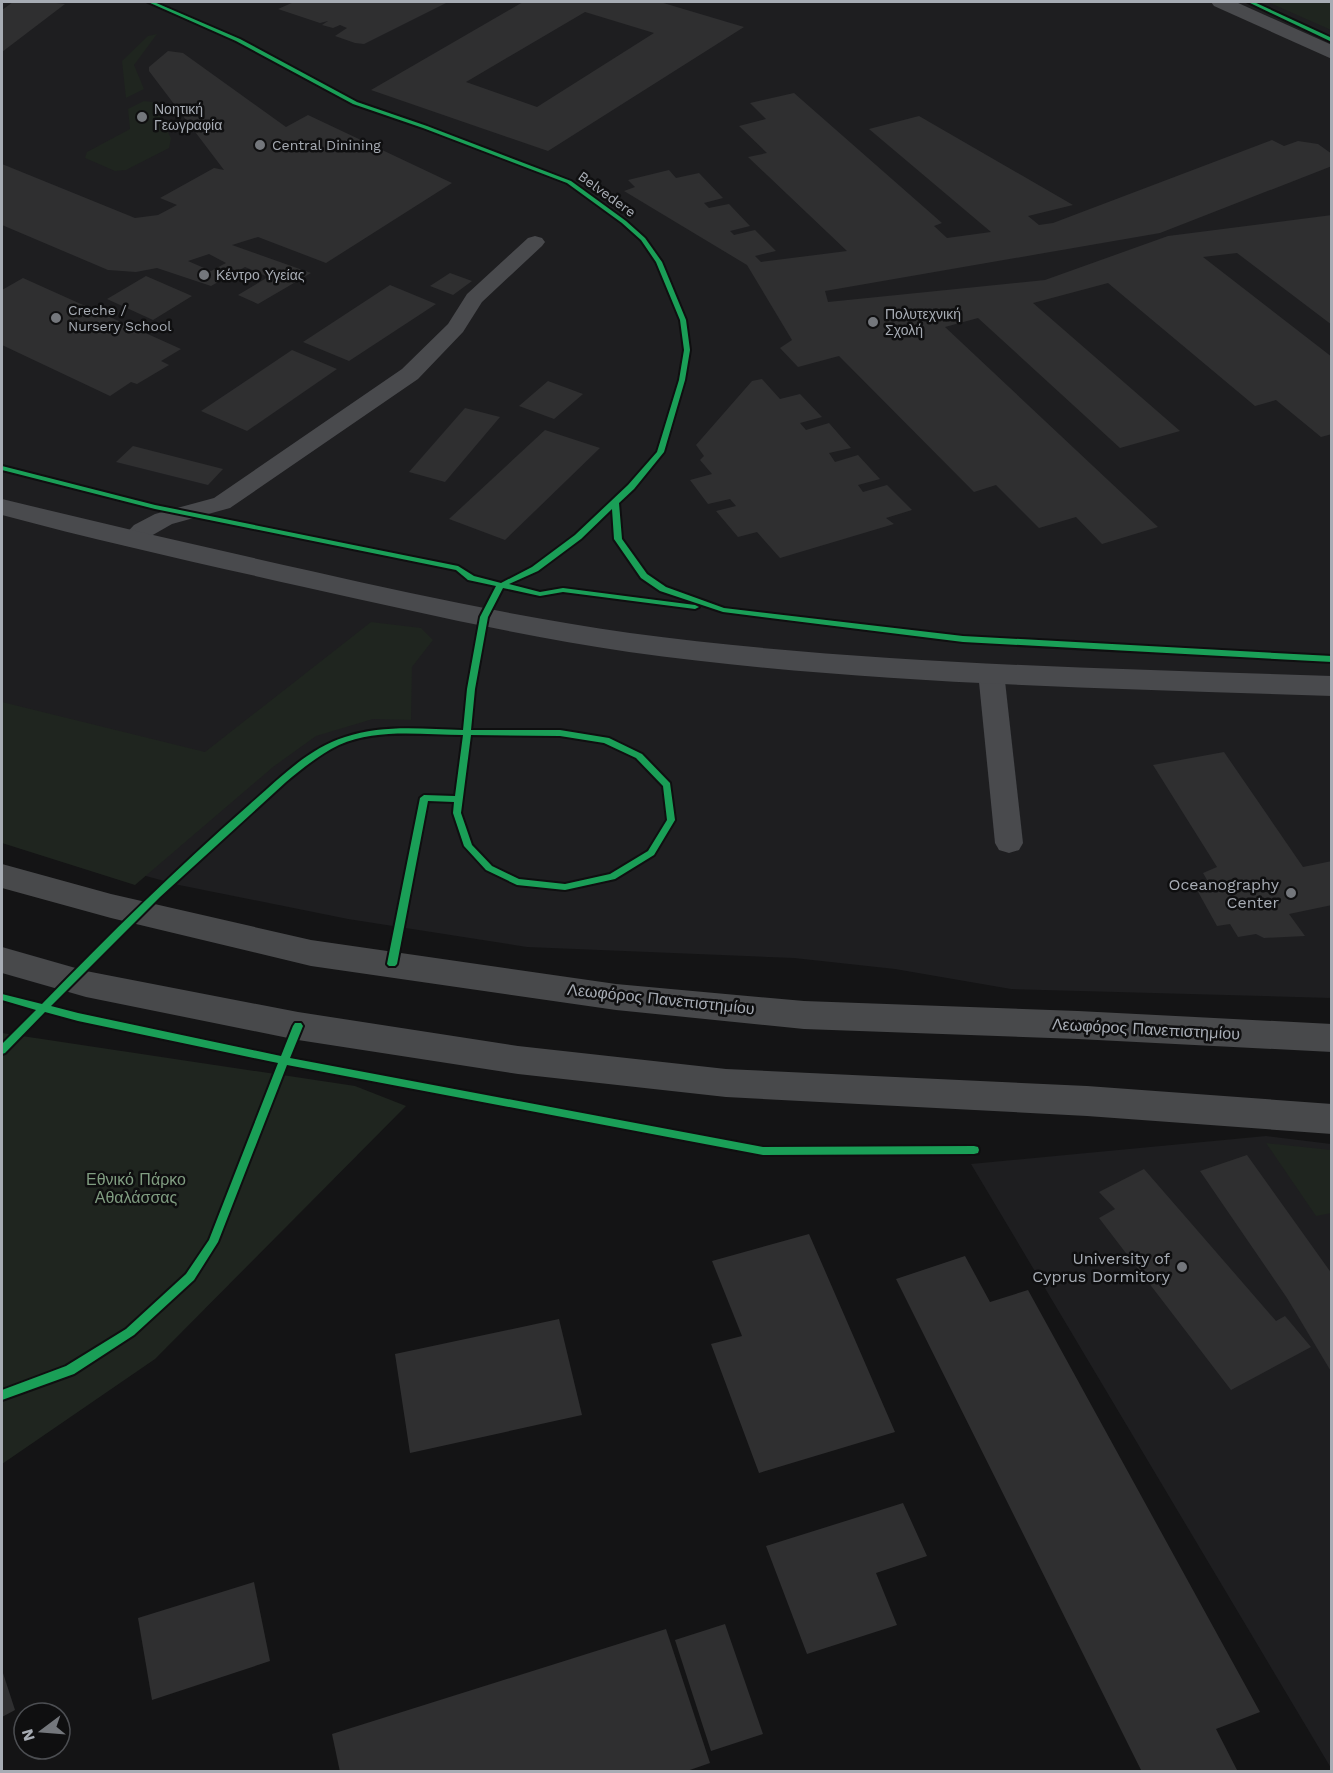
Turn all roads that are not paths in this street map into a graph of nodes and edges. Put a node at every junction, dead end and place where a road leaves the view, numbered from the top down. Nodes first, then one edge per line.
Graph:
1 (1221, 2) edge
2 (1332, 53) edge
3 (535, 242) dead end
4 (2, 507) edge
5 (132, 540) junction
6 (991, 672) junction
7 (1332, 686) edge
8 (1009, 843) dead end
9 (2, 876) edge
10 (2, 960) edge
11 (1332, 1038) edge
12 (1332, 1119) edge

1 - 2 street
3 - 5 lane
4 - 5 street
5 - 6 street
6 - 7 street
6 - 8 lane
9 - 11 main road, Λεωφόρος Πανεπιστημίου
10 - 12 main road

